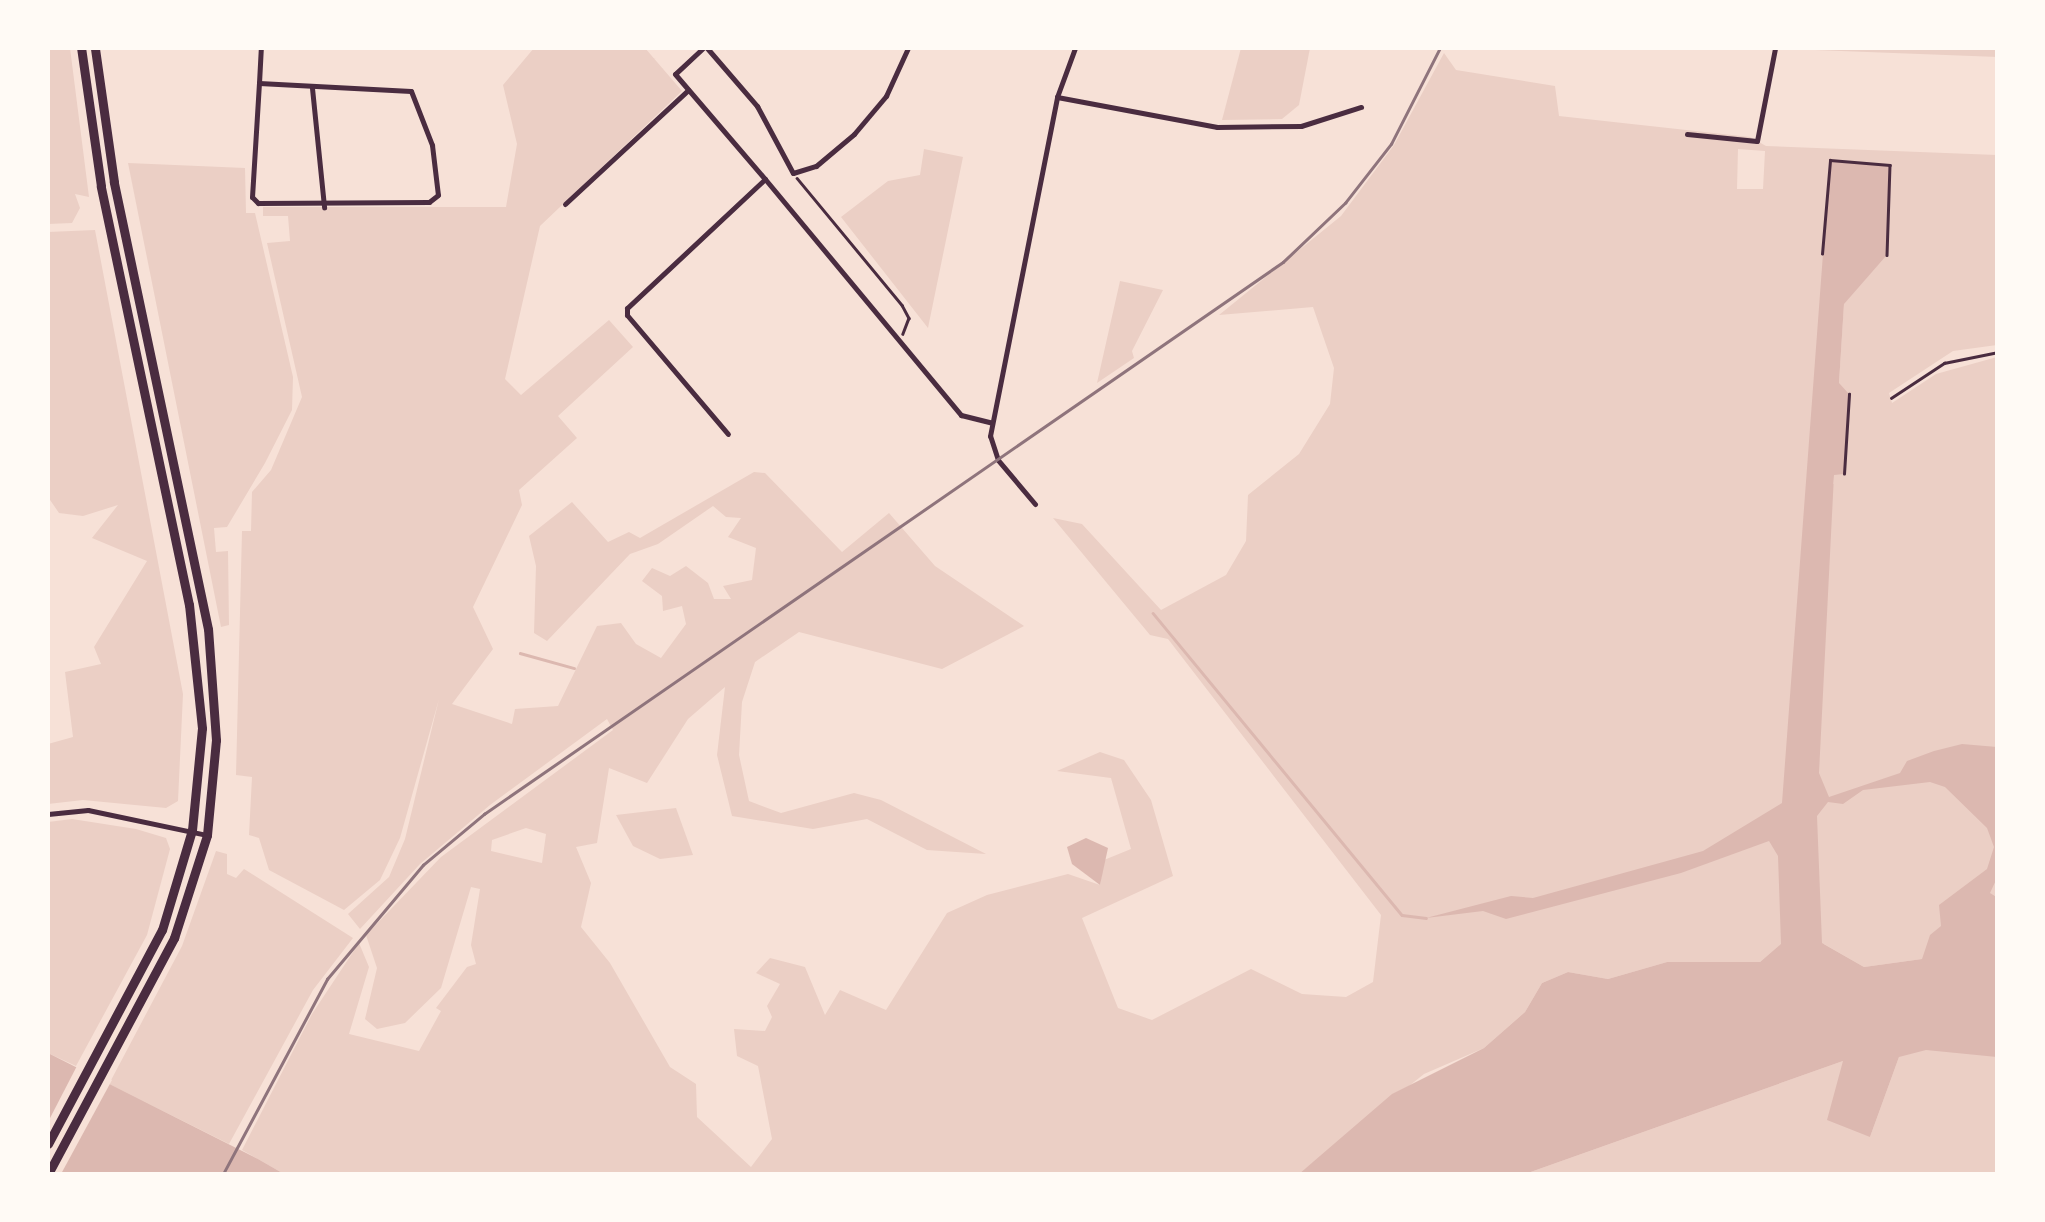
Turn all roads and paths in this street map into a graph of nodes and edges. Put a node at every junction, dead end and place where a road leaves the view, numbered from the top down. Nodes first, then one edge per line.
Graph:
1 (81, 48) edge
2 (95, 48) edge
3 (261, 48) edge
4 (705, 48) edge
5 (908, 48) edge
6 (1074, 48) edge
7 (1775, 48) edge
8 (258, 83) junction
9 (312, 88) junction
10 (688, 90) junction
11 (1057, 98) junction
12 (1361, 107) dead end
13 (1686, 134) dead end
14 (793, 173) junction
15 (765, 179) junction
16 (566, 204) dead end
17 (324, 206) junction
18 (1822, 254) dead end
19 (1887, 255) dead end
20 (900, 340) junction
21 (1998, 352) edge
22 (1848, 394) dead end
23 (1891, 398) dead end
24 (992, 423) junction
25 (728, 434) dead end
26 (1844, 474) dead end
27 (1035, 504) dead end
28 (48, 814) edge
29 (192, 830) junction
30 (207, 835) junction
31 (48, 1144) edge
32 (48, 1174) edge

1 - 29 main road
2 - 30 main road
3 - 8 street
4 - 10 street
4 - 14 street
5 - 14 street
6 - 11 street
7 - 13 street
8 - 9 street
8 - 17 street
9 - 17 street
9 - 17 street
10 - 15 street
10 - 16 street
11 - 12 street
11 - 24 street
14 - 20 path
15 - 20 street
15 - 25 street
18 - 19 path
20 - 24 street
21 - 23 lane
22 - 26 path
24 - 27 street
28 - 29 street
29 - 30 street
29 - 31 main road
30 - 32 main road

